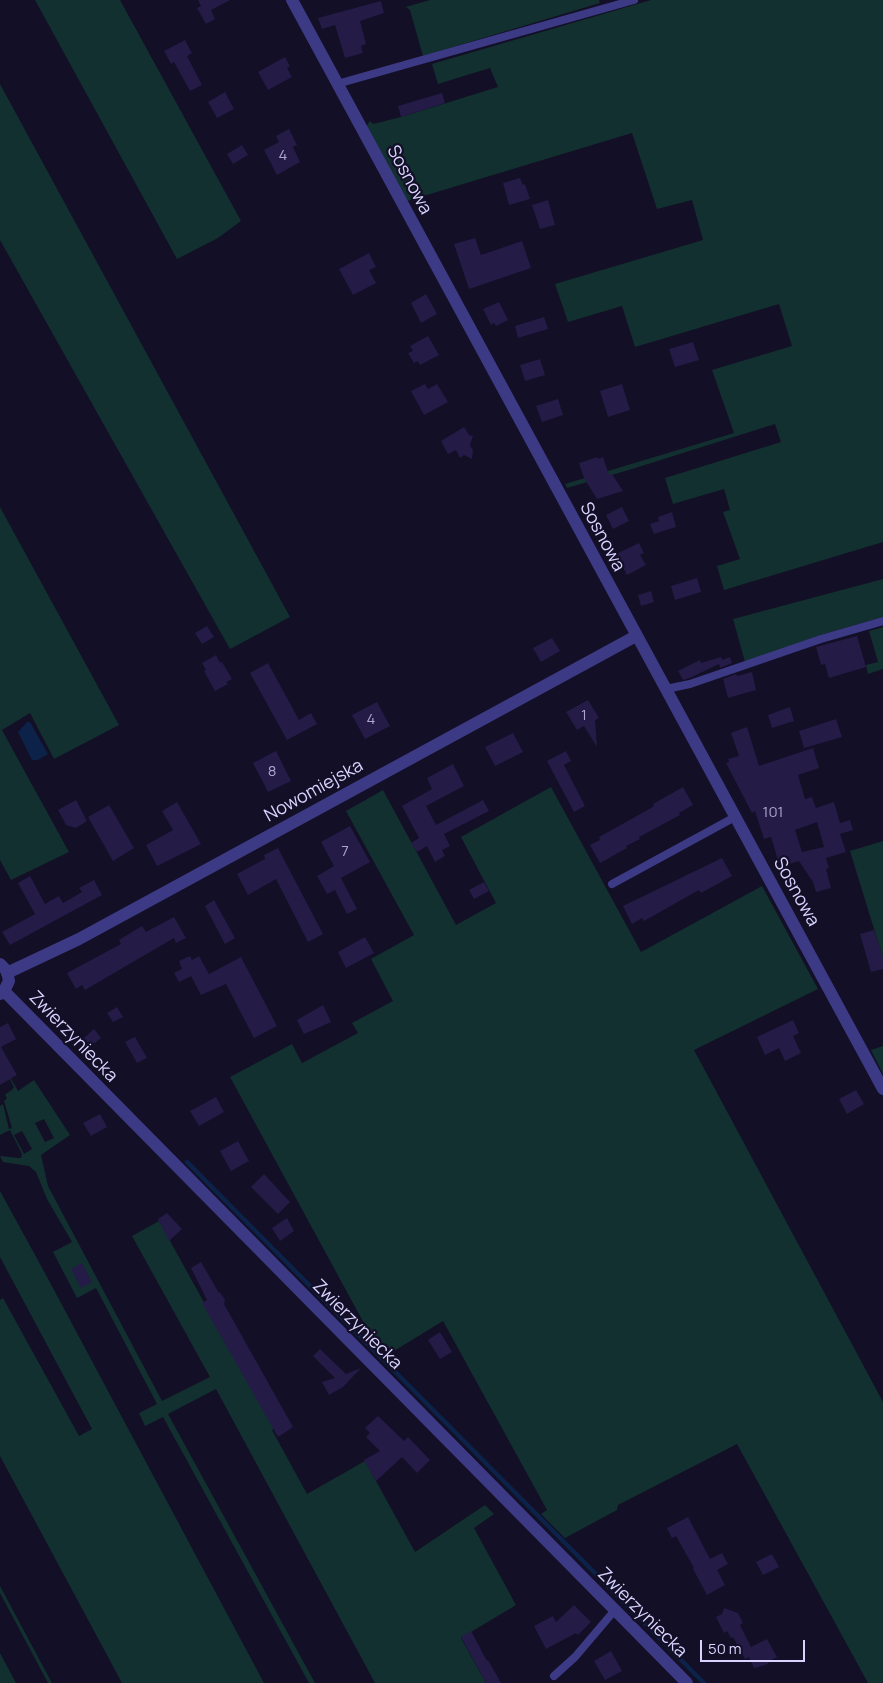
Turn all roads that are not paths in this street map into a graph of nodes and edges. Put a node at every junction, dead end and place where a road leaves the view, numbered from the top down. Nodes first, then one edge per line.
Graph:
1 (292, 0) edge
2 (634, 0) edge
3 (337, 84) junction
4 (883, 621) edge
5 (636, 636) junction
6 (666, 689) junction
7 (735, 817) junction
8 (612, 884) dead end
9 (4, 969) edge
10 (2, 993) edge
11 (883, 1089) edge
12 (615, 1610) junction
13 (554, 1676) dead end
14 (687, 1683) edge

1 - 3 street, Sosnowa
2 - 3 lane
3 - 5 street, Sosnowa
4 - 6 lane
5 - 6 street, Sosnowa
5 - 9 street, Nowomiejska
6 - 7 street, Sosnowa
7 - 8 lane
7 - 11 street, Sosnowa
9 - 10 street
10 - 12 street, Zwierzyniecka
12 - 13 lane
12 - 14 street, Zwierzyniecka

